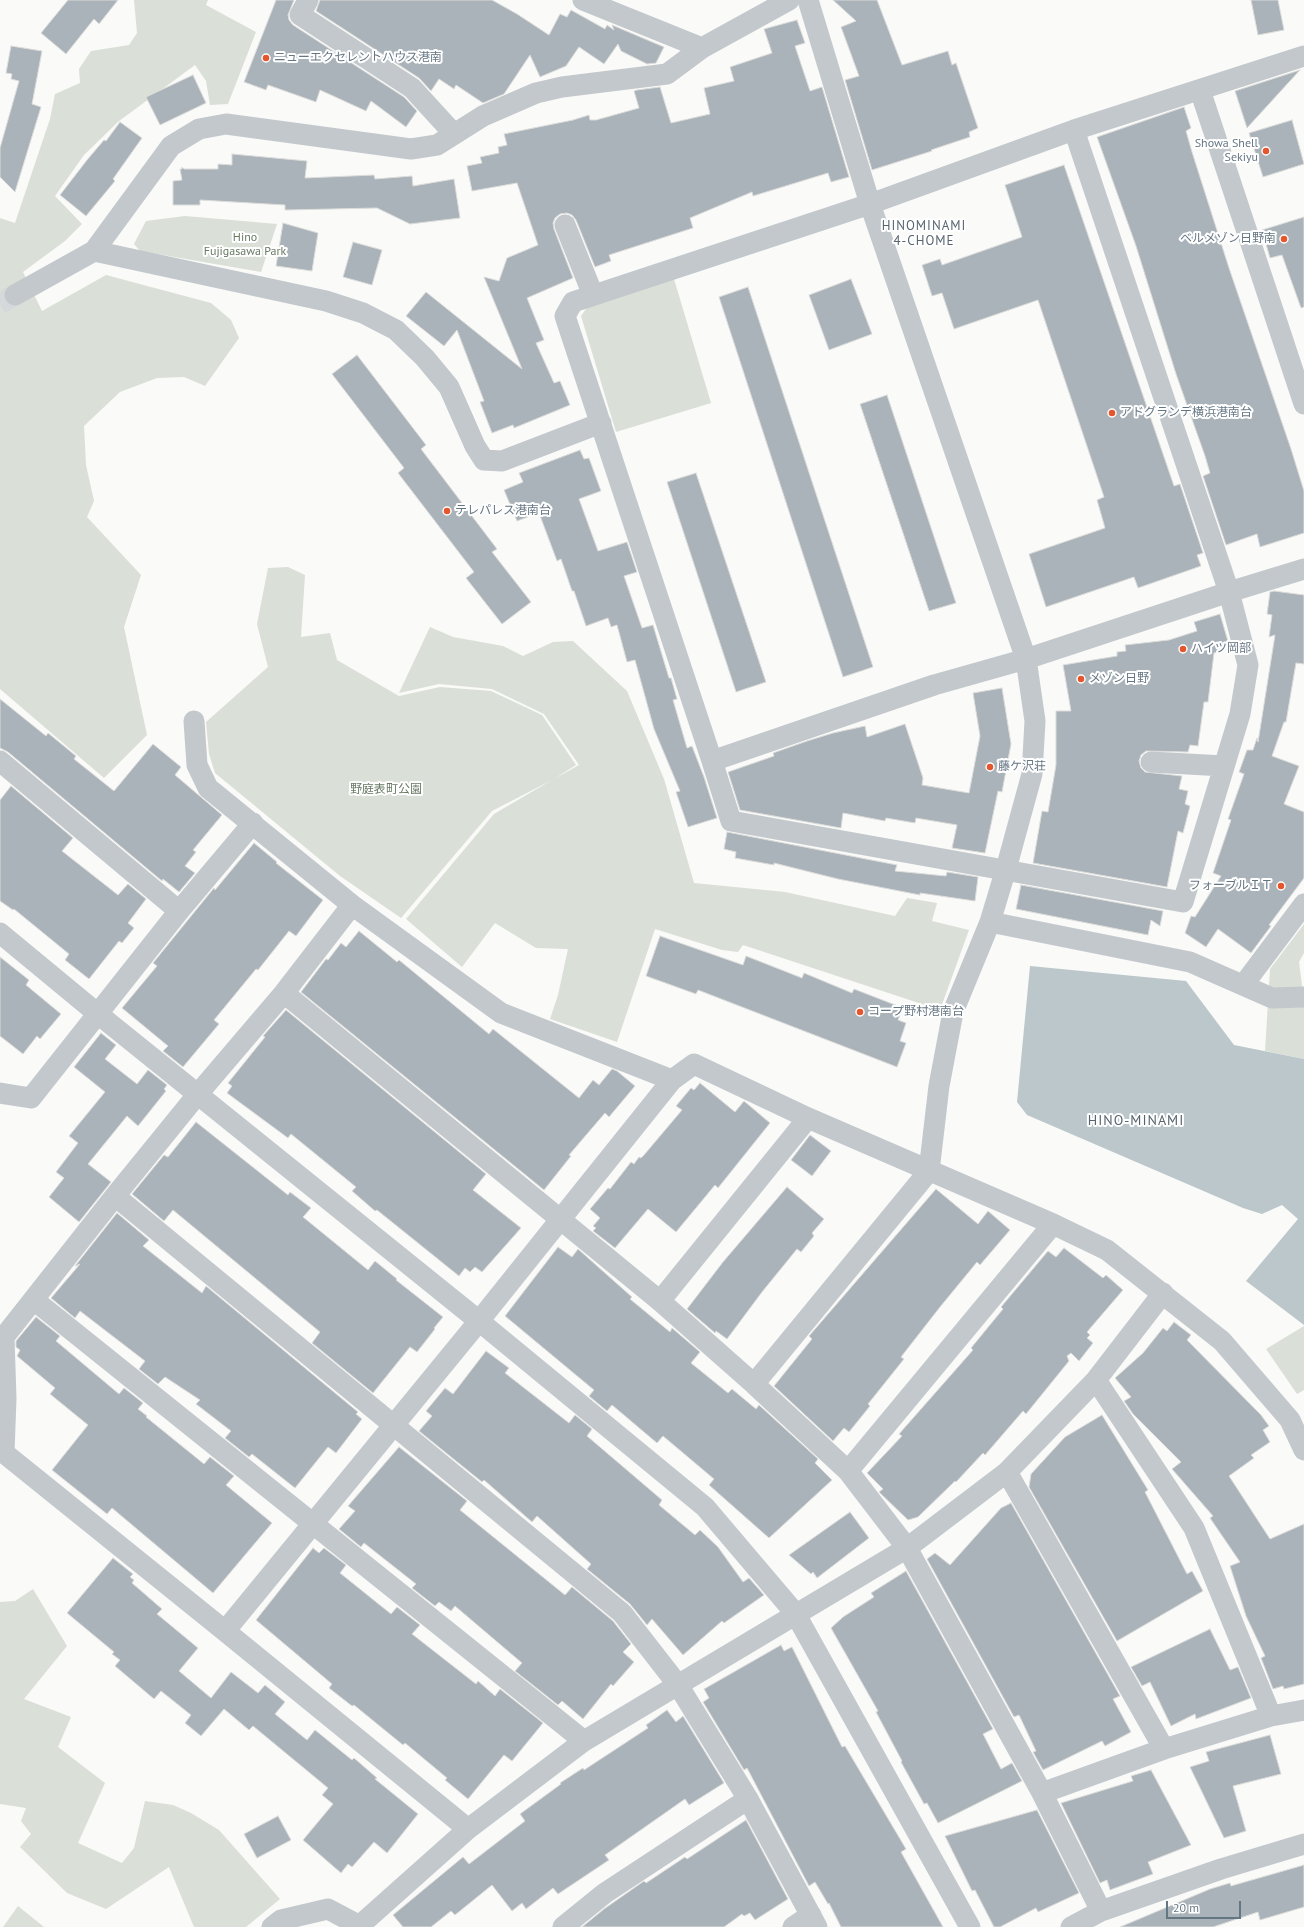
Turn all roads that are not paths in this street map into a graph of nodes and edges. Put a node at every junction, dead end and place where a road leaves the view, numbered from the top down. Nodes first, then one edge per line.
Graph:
1 (308, 0) edge
2 (583, 0) edge
3 (789, 0) edge
4 (808, 0) edge
5 (702, 48) junction
6 (1304, 56) edge
7 (1200, 90) junction
8 (1074, 130) junction
9 (454, 134) junction
10 (870, 204) junction
11 (565, 224) dead end
12 (94, 251) junction
13 (15, 296) tunnel mouth
14 (593, 296) junction
15 (1304, 404) edge
16 (601, 423) junction
17 (1304, 569) edge
18 (1229, 592) junction
19 (1026, 659) junction
20 (194, 721) dead end
21 (0, 761) edge
22 (712, 761) junction
23 (1151, 762) dead end
24 (1224, 766) junction
25 (253, 823) junction
26 (1006, 869) junction
27 (1304, 904) edge
28 (352, 905) junction
29 (179, 911) junction
30 (990, 922) junction
31 (0, 933) edge
32 (1244, 984) junction
33 (284, 993) junction
34 (1304, 997) edge
35 (98, 1014) junction
36 (672, 1080) junction
37 (0, 1092) edge
38 (197, 1095) junction
39 (808, 1118) junction
40 (930, 1171) junction
41 (115, 1196) junction
42 (559, 1220) junction
43 (1053, 1224) junction
44 (1163, 1293) junction
45 (34, 1300) junction
46 (660, 1301) junction
47 (479, 1321) junction
48 (1096, 1380) junction
49 (754, 1384) junction
50 (1297, 1416) edge
51 (393, 1424) junction
52 (1304, 1450) edge
53 (848, 1472) junction
54 (1007, 1472) junction
55 (313, 1524) junction
56 (907, 1548) junction
57 (795, 1613) junction
58 (225, 1631) junction
59 (678, 1685) junction
60 (1304, 1710) edge
61 (1271, 1716) junction
62 (584, 1741) junction
63 (1164, 1749) junction
64 (1042, 1793) junction
65 (748, 1799) junction
66 (468, 1829) junction
67 (1304, 1844) edge
68 (1102, 1911) junction
69 (814, 1921) edge
70 (360, 1926) edge
71 (272, 1927) edge
72 (563, 1927) edge
73 (793, 1927) edge
74 (970, 1927) edge
75 (1071, 1927) edge

1 - 9 street
2 - 5 street
3 - 5 street
4 - 10 street
5 - 9 street
6 - 7 street
7 - 8 street
7 - 15 street
8 - 10 street
8 - 18 street
9 - 12 street
10 - 14 street
10 - 19 street
11 - 14 street
12 - 13 street
12 - 16 street
14 - 16 street
16 - 22 street
17 - 18 street
18 - 19 street
18 - 24 street
19 - 22 street
19 - 26 street
20 - 25 street
21 - 29 street
22 - 26 street
23 - 24 street
24 - 26 street
25 - 28 street
25 - 29 street
26 - 30 street
27 - 32 street
28 - 33 street
28 - 36 street
29 - 35 street
30 - 32 street
30 - 40 street
31 - 35 street
32 - 34 street
33 - 38 street
33 - 42 street
35 - 37 street
35 - 38 street
36 - 39 street
36 - 42 street
38 - 41 street
38 - 47 street
39 - 40 street
39 - 46 street
40 - 43 street
40 - 49 street
41 - 45 street
41 - 51 street
42 - 46 street
42 - 47 street
43 - 44 street
43 - 53 street
44 - 48 street
44 - 50 street
45 - 55 street
45 - 58 street
46 - 49 street
47 - 51 street
47 - 57 street
48 - 54 street
48 - 61 street
49 - 53 street
50 - 52 street
51 - 55 street
51 - 59 street
53 - 56 street
54 - 56 street
54 - 63 street
55 - 58 street
55 - 62 street
56 - 57 street
56 - 64 street
57 - 59 street
57 - 74 street
58 - 66 street
59 - 62 street
59 - 65 street
60 - 61 street
61 - 63 street
62 - 66 street
63 - 64 street
64 - 68 street
65 - 69 street
65 - 72 street
66 - 70 street
67 - 68 street
68 - 75 street
69 - 73 street
70 - 71 street

